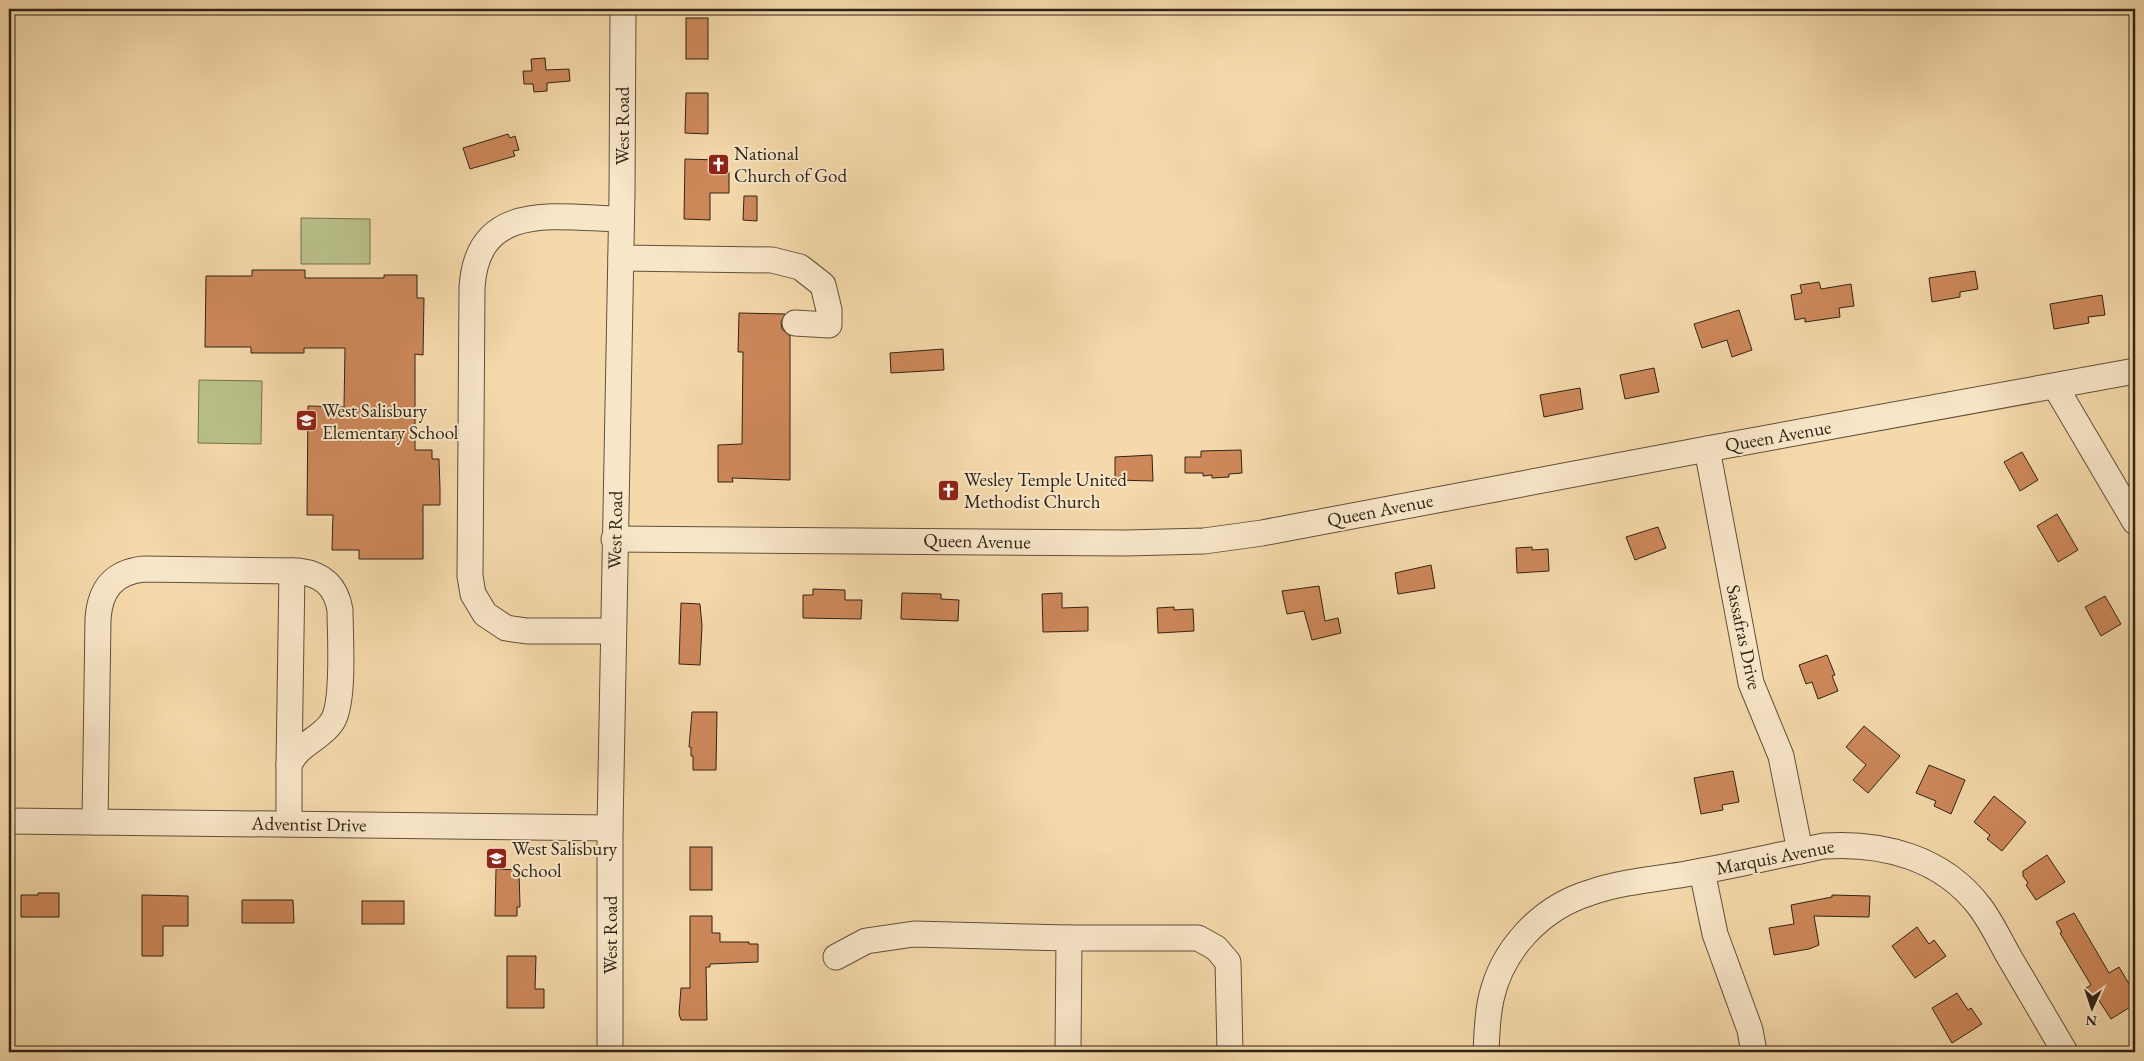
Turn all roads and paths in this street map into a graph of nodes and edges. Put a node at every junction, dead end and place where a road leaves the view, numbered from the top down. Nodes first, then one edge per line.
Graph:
1 (623, 9) edge
2 (621, 219) junction
3 (621, 258) junction
4 (795, 323) dead end
5 (2135, 371) edge
6 (2055, 386) junction
7 (1707, 449) junction
8 (2135, 522) edge
9 (614, 538) junction
10 (292, 570) junction
11 (613, 631) junction
12 (289, 765) junction
13 (9, 821) edge
14 (95, 822) junction
15 (289, 824) junction
16 (610, 828) junction
17 (1800, 851) junction
18 (1702, 871) junction
19 (1069, 938) junction
20 (836, 957) dead end
21 (610, 1052) edge
22 (1068, 1052) edge
23 (1230, 1052) edge
24 (1486, 1052) edge
25 (1754, 1052) edge
26 (2065, 1052) edge

1 - 2 street, West Road
2 - 3 street, West Road
2 - 11 street
3 - 4 street
3 - 9 street, West Road
5 - 6 street, Queen Avenue
6 - 7 street, Queen Avenue
6 - 8 street
7 - 9 street, Queen Avenue
7 - 17 street, Sassafras Drive
9 - 11 street, West Road
10 - 12 street
10 - 12 street
10 - 14 street
11 - 16 street, West Road
12 - 15 street
13 - 14 street, Adventist Drive
14 - 15 street, Adventist Drive
15 - 16 street, Adventist Drive
16 - 21 street, West Road
17 - 18 street, Marquis Avenue
17 - 26 street, Marquis Avenue
18 - 24 street, Marquis Avenue
18 - 25 street
19 - 20 street
19 - 22 street
19 - 23 street

